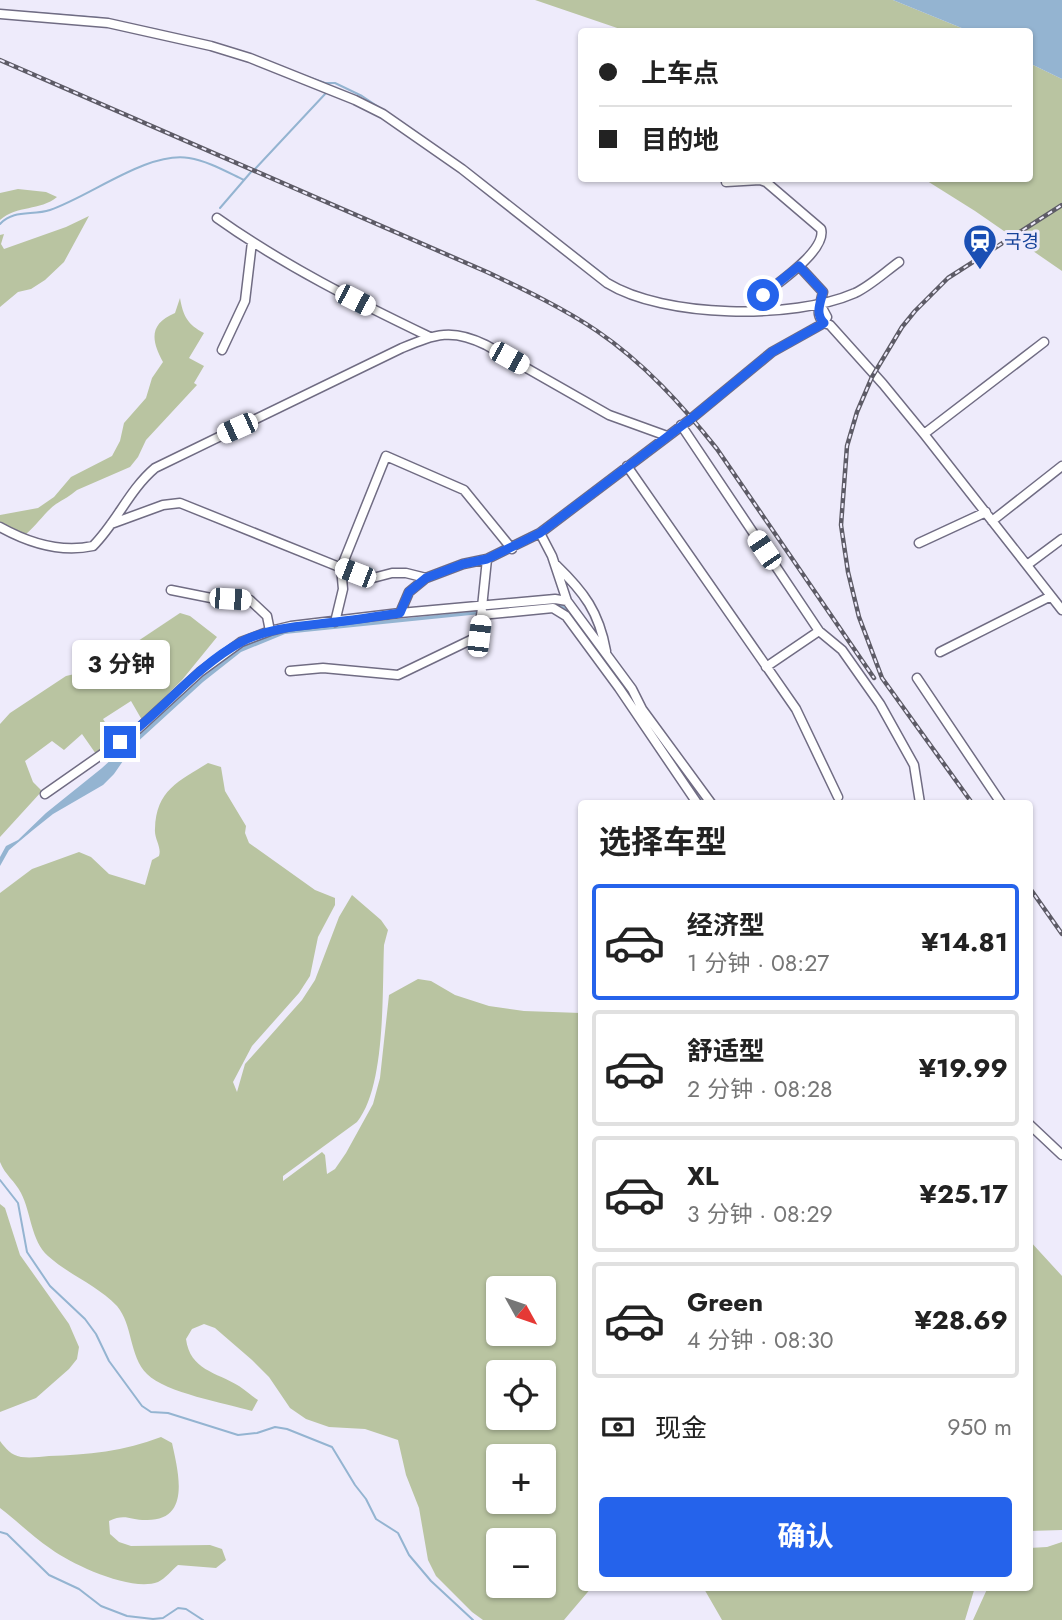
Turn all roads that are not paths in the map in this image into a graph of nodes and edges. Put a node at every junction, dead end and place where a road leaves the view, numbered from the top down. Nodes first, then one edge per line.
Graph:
1 (0, 14) edge
2 (766, 182) edge
3 (216, 218) dead end
4 (253, 242) junction
5 (899, 262) dead end
6 (799, 266) junction
7 (763, 295) dead end
8 (820, 304) junction
9 (824, 323) junction
10 (430, 337) junction
11 (1044, 342) dead end
12 (222, 349) dead end
13 (681, 425) junction
14 (924, 434) junction
15 (667, 436) junction
16 (626, 466) junction
17 (1062, 466) edge
18 (986, 512) junction
19 (992, 521) junction
20 (111, 524) junction
21 (0, 527) edge
22 (540, 533) junction
23 (1062, 539) edge
24 (919, 543) dead end
25 (512, 549) junction
26 (487, 559) junction
27 (554, 562) junction
28 (1027, 565) junction
29 (341, 568) junction
30 (426, 578) junction
31 (171, 590) dead end
32 (1051, 596) junction
33 (567, 601) junction
34 (1062, 610) edge
35 (481, 611) junction
36 (400, 613) junction
37 (335, 622) junction
38 (270, 631) junction
39 (819, 631) junction
40 (940, 652) dead end
41 (606, 654) junction
42 (766, 667) junction
43 (290, 671) dead end
44 (917, 678) dead end
45 (45, 794) dead end
46 (838, 797) dead end
47 (695, 800) edge
48 (709, 800) edge
49 (920, 800) edge
50 (1000, 800) edge
51 (1033, 1128) edge
52 (1062, 1154) edge

1 - 8 street
2 - 6 street
3 - 4 street
4 - 10 street
4 - 12 street
5 - 8 street
6 - 7 street
6 - 8 street
8 - 9 street
9 - 13 street
9 - 14 street
10 - 15 street
10 - 20 street
11 - 14 street
13 - 15 street
13 - 39 street
14 - 18 street
15 - 16 street
16 - 22 street
16 - 42 street
17 - 19 street
18 - 19 street
18 - 24 street
19 - 28 street
20 - 21 street
20 - 29 street
22 - 25 street
22 - 27 street
23 - 28 street
25 - 26 street
25 - 29 street
26 - 30 street
26 - 35 street
27 - 33 street
27 - 41 street
28 - 32 street
29 - 30 street
29 - 37 street
30 - 36 street
31 - 38 street
32 - 34 street
32 - 40 street
33 - 35 street
33 - 41 street
35 - 36 street
35 - 43 street
35 - 47 street
36 - 37 street
37 - 38 street
38 - 45 street
39 - 42 street
39 - 49 street
41 - 48 street
42 - 46 street
44 - 50 street
51 - 52 street

